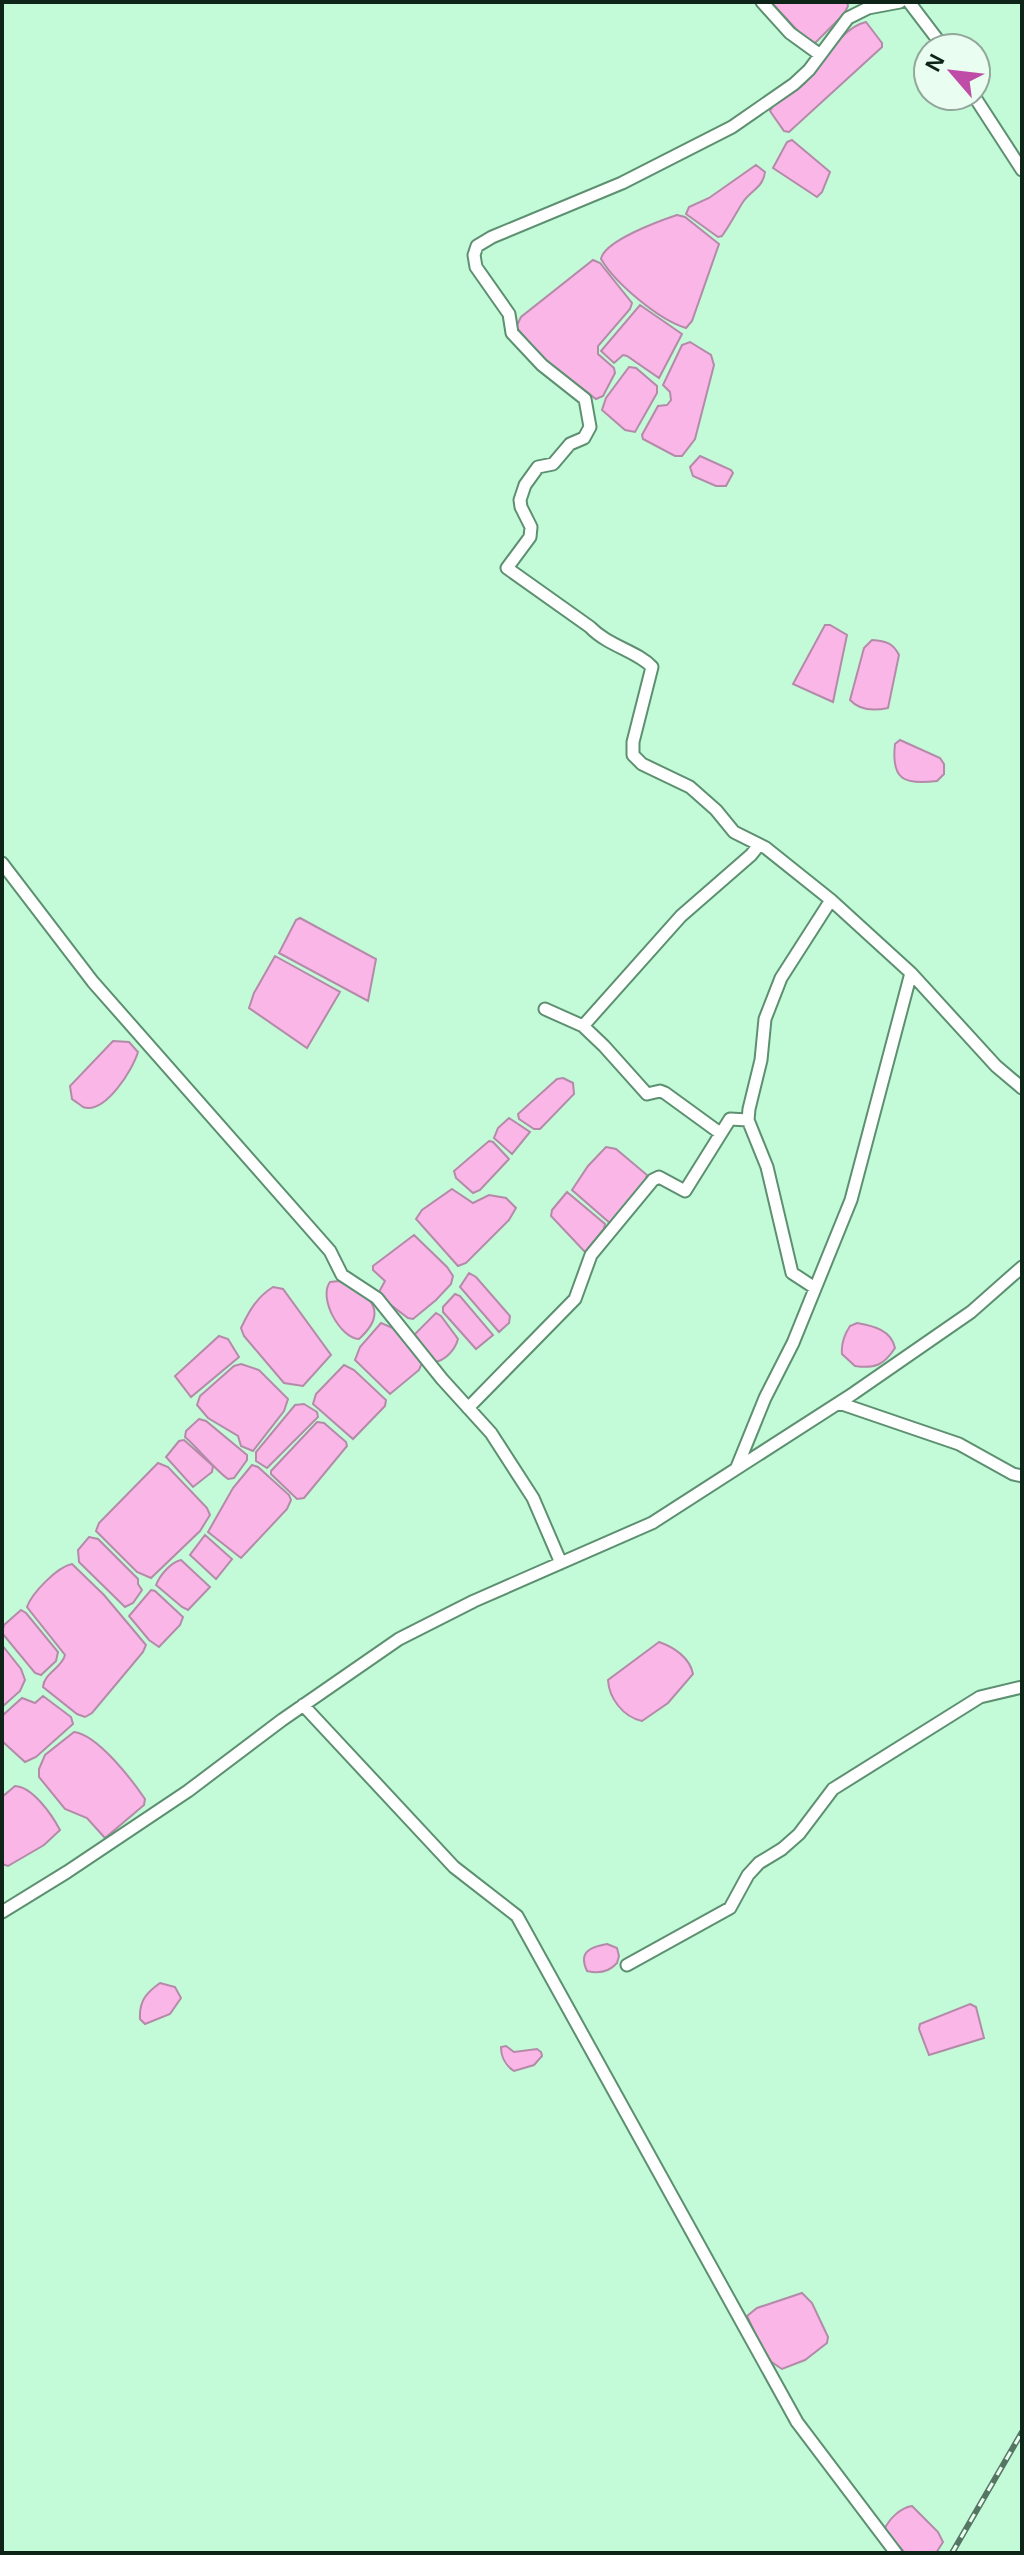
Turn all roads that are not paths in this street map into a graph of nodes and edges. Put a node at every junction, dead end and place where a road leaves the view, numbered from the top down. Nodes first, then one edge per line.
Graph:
1 (762, 2) edge
2 (900, 2) edge
3 (909, 2) edge
4 (932, 32) edge
5 (819, 54) junction
6 (984, 112) edge
7 (1022, 170) edge
8 (759, 845) junction
9 (2, 863) edge
10 (831, 900) junction
11 (911, 973) junction
12 (545, 1009) dead end
13 (583, 1026) junction
14 (1022, 1088) edge
15 (748, 1120) junction
16 (720, 1133) junction
17 (1022, 1267) edge
18 (815, 1288) junction
19 (839, 1403) junction
20 (468, 1408) junction
21 (736, 1468) junction
22 (1022, 1476) edge
23 (561, 1563) junction
24 (1022, 1687) edge
25 (303, 1705) junction
26 (2, 1912) edge
27 (627, 1965) dead end
28 (896, 2553) edge

1 - 5 street
2 - 5 street
3 - 4 street
5 - 8 street
6 - 7 street
8 - 10 street
8 - 13 street
9 - 20 street
10 - 11 street
10 - 15 street
11 - 14 street
11 - 18 street
12 - 13 street
13 - 16 street
15 - 16 street
15 - 18 street
16 - 20 street
17 - 19 street
18 - 21 street
19 - 21 street
19 - 22 street
20 - 23 street
21 - 23 street
23 - 25 street
24 - 27 street
25 - 26 street
25 - 28 street

